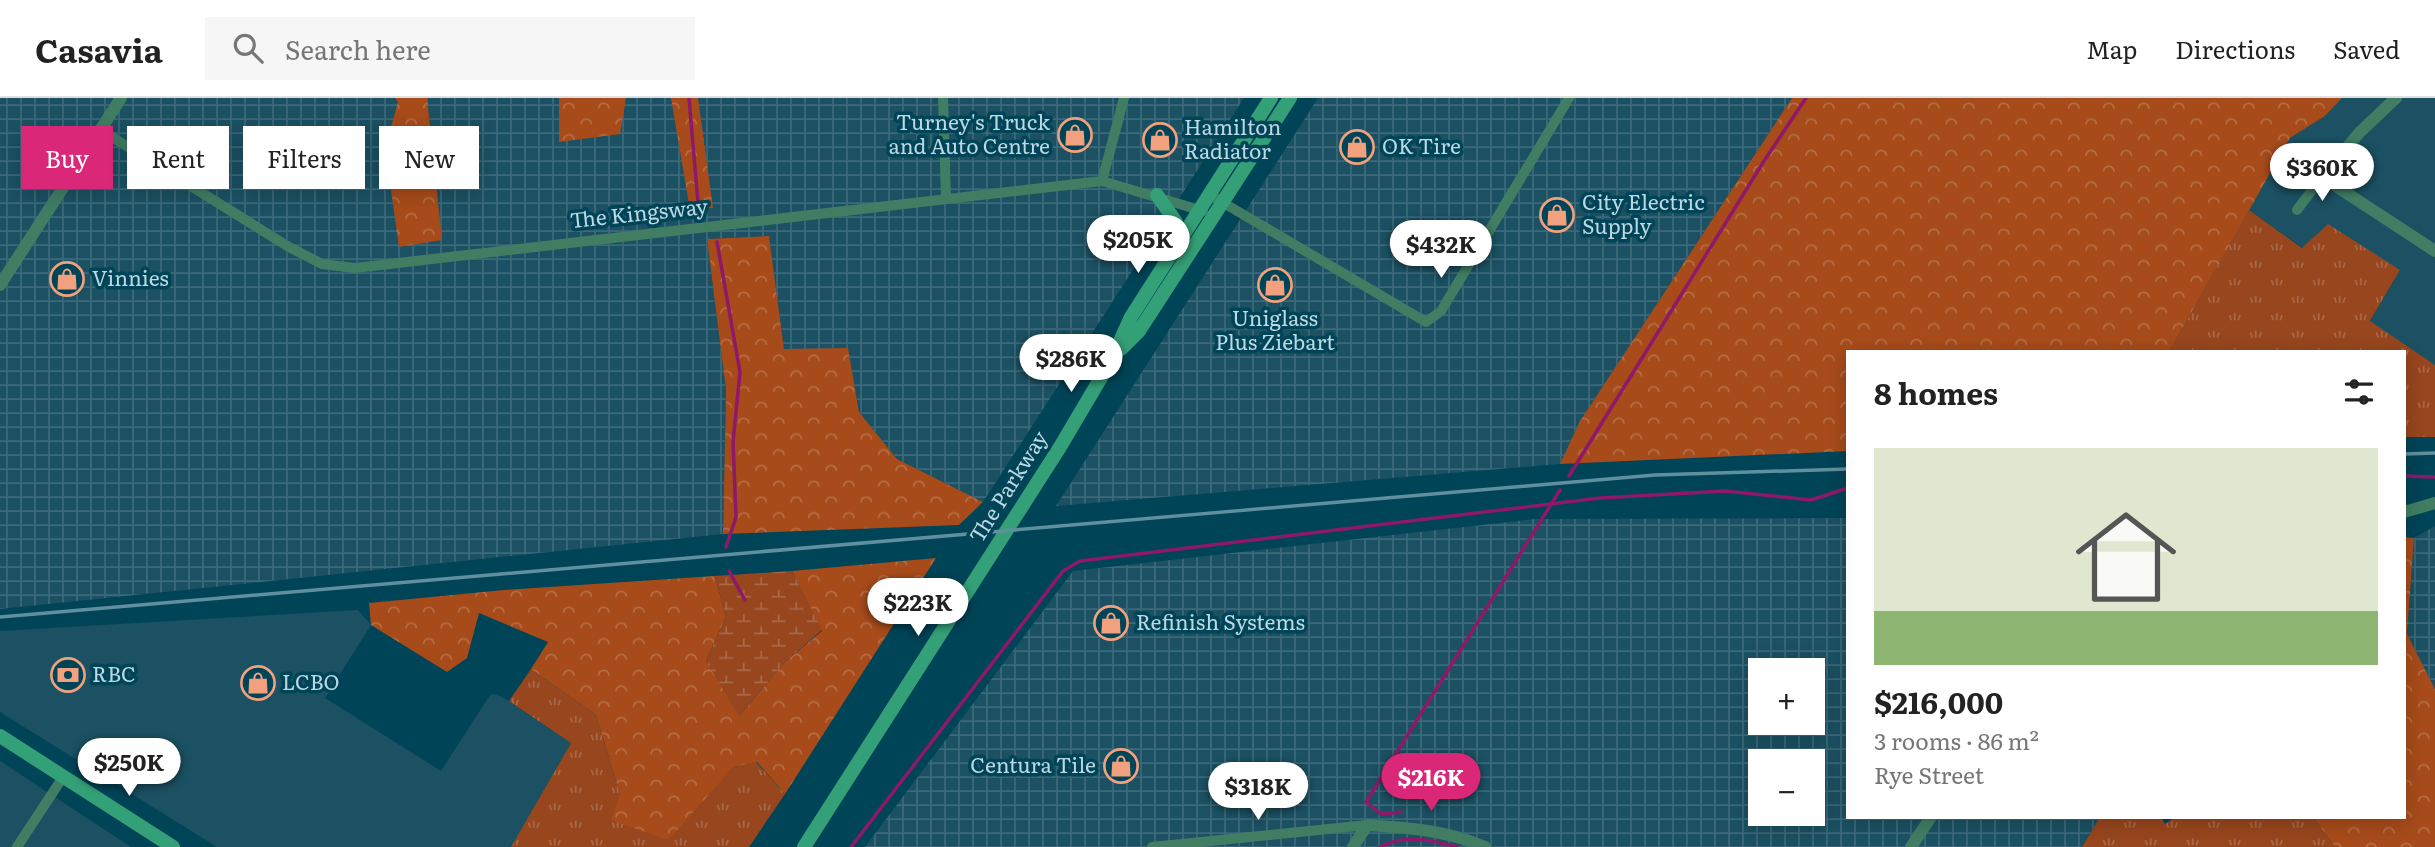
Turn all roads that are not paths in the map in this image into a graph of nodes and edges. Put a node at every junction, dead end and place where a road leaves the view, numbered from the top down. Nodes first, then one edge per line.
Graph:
1 (121, 98) edge
2 (943, 98) edge
3 (1124, 98) edge
4 (1271, 98) edge
5 (1290, 98) edge
6 (1569, 98) edge
7 (2396, 98) edge
8 (100, 126) edge
9 (113, 137) edge
10 (2322, 177) junction
11 (1102, 181) junction
12 (61, 189) edge
13 (1157, 195) junction
14 (1210, 195) junction
15 (946, 198) junction
16 (1223, 203) junction
17 (1200, 210) junction
18 (2297, 211) dead end
19 (1215, 216) junction
20 (1177, 247) junction
21 (2435, 251) edge
22 (0, 285) edge
23 (1112, 359) junction
24 (2435, 503) edge
25 (2406, 511) edge
26 (0, 736) edge
27 (63, 777) junction
28 (1930, 819) edge
29 (1367, 825) junction
30 (17, 847) edge
31 (173, 847) edge
32 (804, 847) edge
33 (1152, 847) edge
34 (1353, 847) edge
35 (1485, 847) edge
36 (1911, 847) edge

1 - 8 street
2 - 15 street
3 - 11 street
4 - 14 main road, The Parkway
5 - 16 main road, The Parkway
6 - 16 street
7 - 10 street
9 - 15 street, The Kingsway
10 - 18 street
10 - 21 street
11 - 13 street, The Kingsway
11 - 15 street, The Kingsway
12 - 22 street
13 - 17 street, The Kingsway
13 - 20 main road
14 - 16 street
14 - 17 main road, The Parkway
16 - 19 main road, The Parkway
17 - 19 street, The Kingsway
17 - 20 main road, The Parkway
19 - 23 main road, The Parkway
20 - 23 main road, The Parkway
23 - 32 main road, The Parkway
24 - 25 street
26 - 27 main road
27 - 30 street
27 - 31 main road
28 - 36 street
29 - 33 street
29 - 34 street
29 - 35 street

